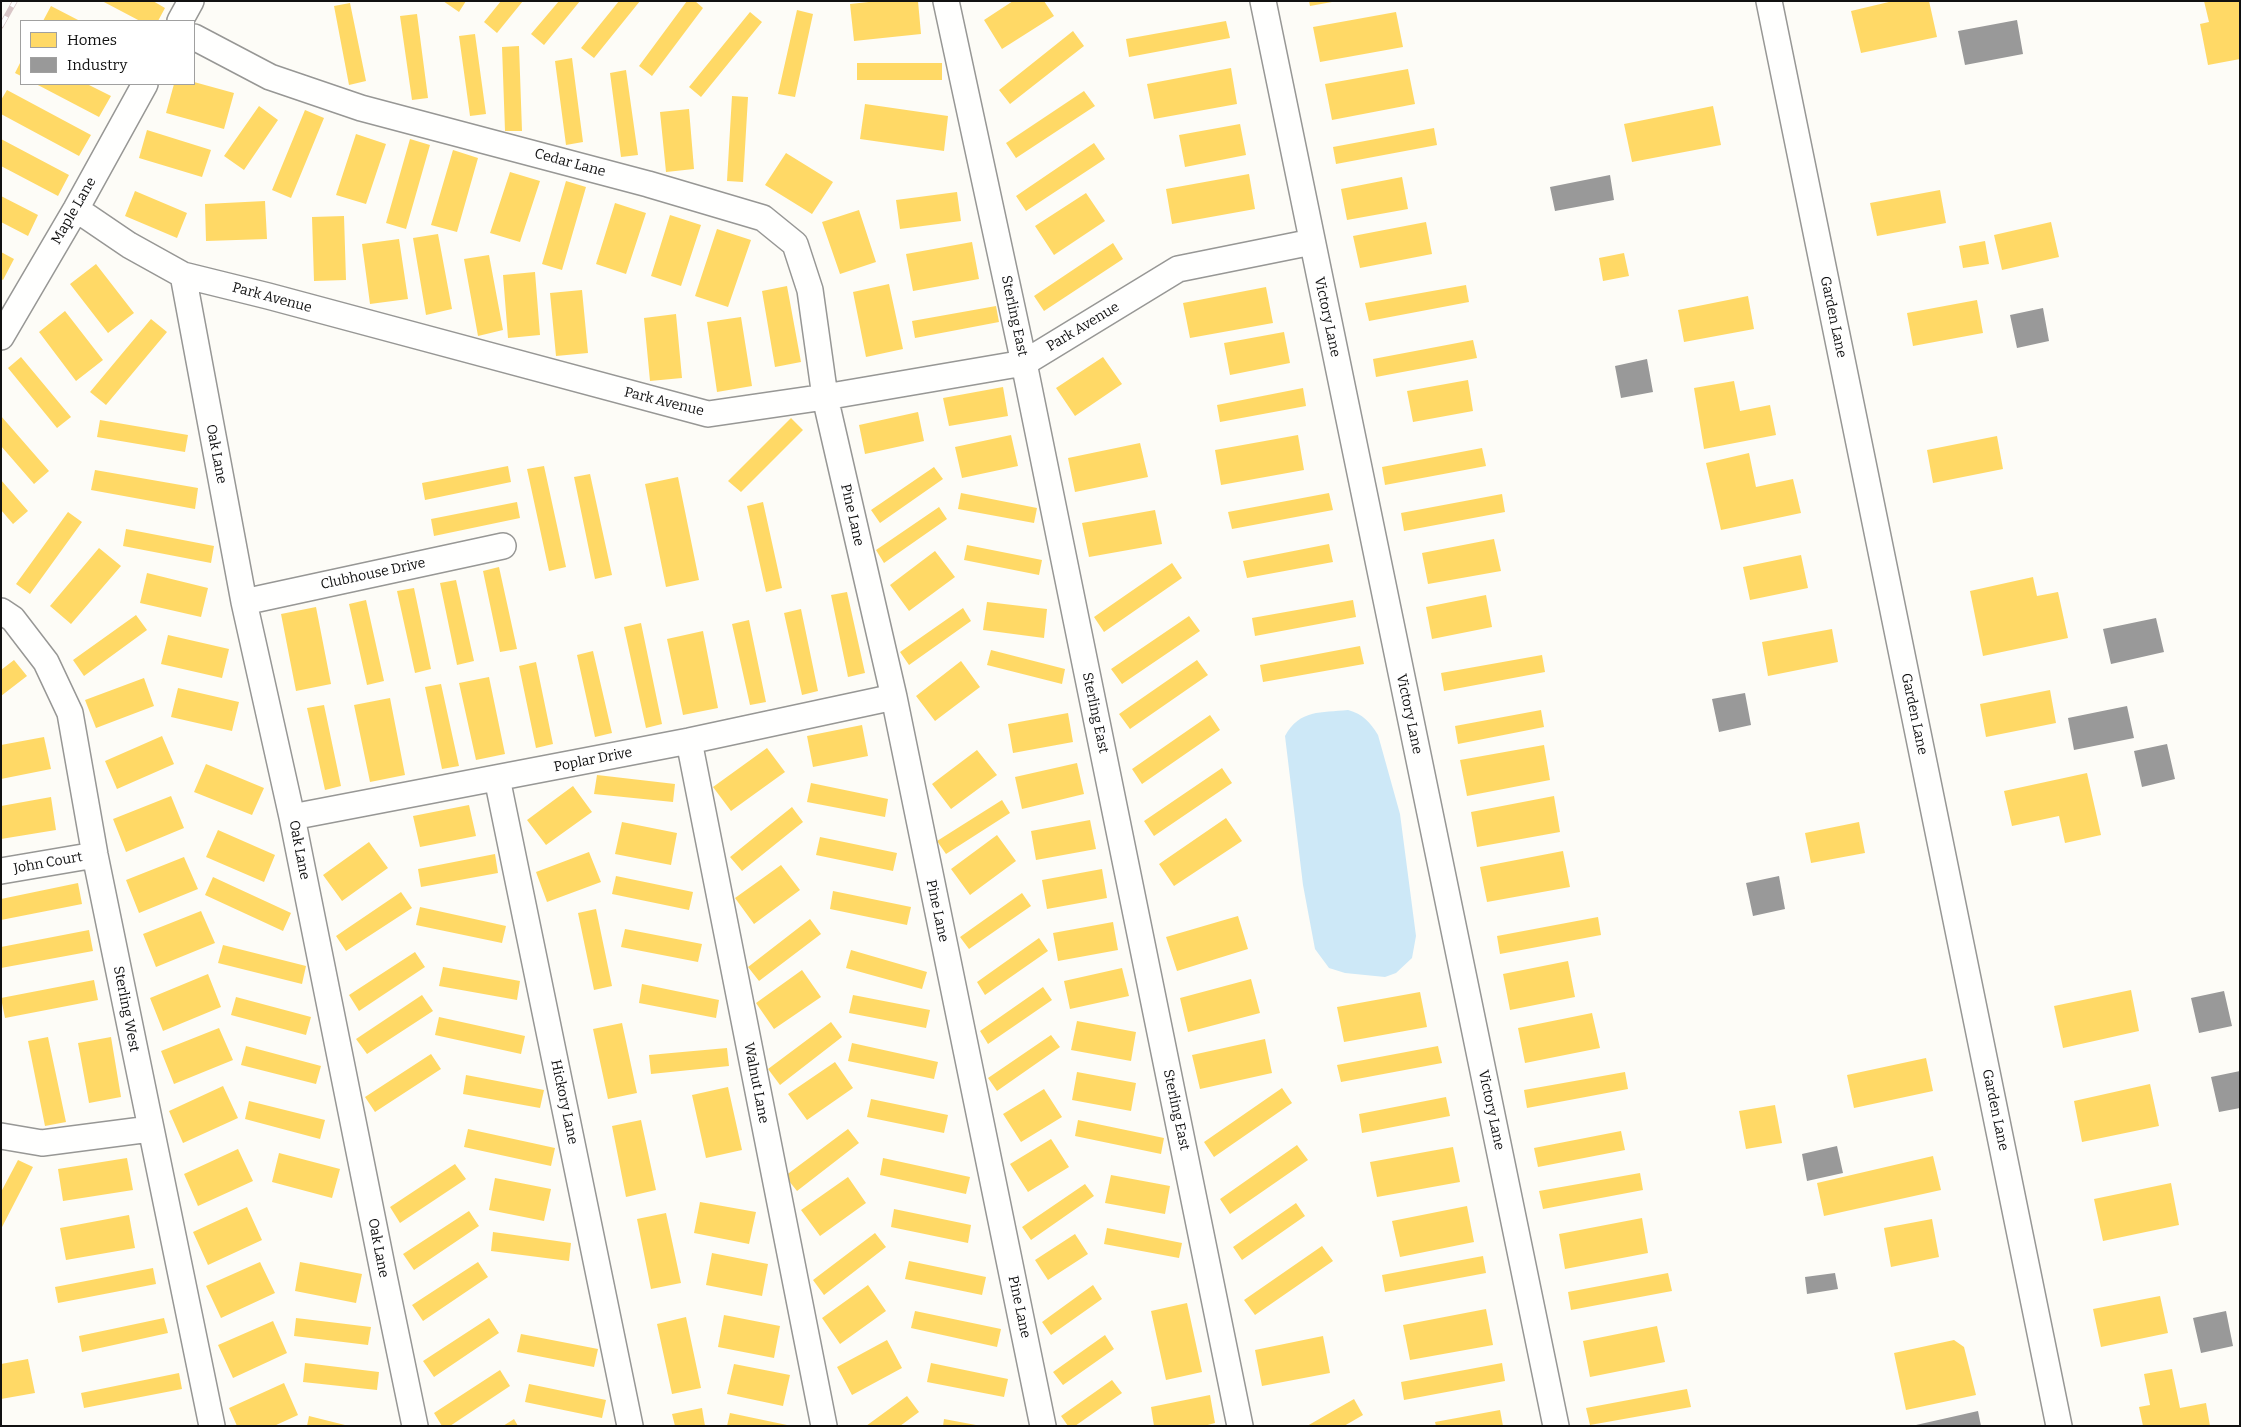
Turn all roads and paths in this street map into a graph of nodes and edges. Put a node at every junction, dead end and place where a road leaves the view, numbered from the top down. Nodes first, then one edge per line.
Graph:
1 (191, 1) edge
2 (946, 1) edge
3 (1263, 1) edge
4 (1769, 1) edge
5 (181, 20) edge
6 (195, 38) edge
7 (144, 85) edge
8 (76, 209) junction
9 (1312, 242) junction
10 (182, 275) junction
11 (1, 337) edge
12 (1024, 363) junction
13 (825, 397) junction
14 (503, 546) dead end
15 (244, 602) junction
16 (1, 611) edge
17 (894, 697) junction
18 (689, 741) junction
19 (497, 778) junction
20 (292, 817) junction
21 (95, 855) junction
22 (1, 870) edge
23 (150, 1128) junction
24 (1, 1136) edge
25 (212, 1426) edge
26 (416, 1426) edge
27 (630, 1426) edge
28 (824, 1426) edge
29 (1043, 1426) edge
30 (1240, 1426) edge
31 (1556, 1426) edge
32 (2059, 1426) edge

1 - 5 street
2 - 12 street, Sterling East
3 - 9 street, Victory Lane
4 - 32 street, Garden Lane
6 - 13 street, Cedar Lane
7 - 8 street, Maple Lane
8 - 10 street, Park Avenue
8 - 11 street, Maple Lane
9 - 12 street, Park Avenue
9 - 31 street, Victory Lane
10 - 13 street, Park Avenue
10 - 15 street, Oak Lane
12 - 13 street, Park Avenue
12 - 30 street, Sterling East
13 - 17 street, Pine Lane
14 - 15 street, Clubhouse Drive
15 - 20 street, Oak Lane
16 - 21 street, Sterling West
17 - 18 street, Poplar Drive
17 - 29 street, Pine Lane
18 - 19 street, Poplar Drive
18 - 28 street, Walnut Lane
19 - 20 street, Poplar Drive
19 - 27 street, Hickory Lane
20 - 26 street, Oak Lane
21 - 22 street, John Court
21 - 23 street, Sterling West
23 - 24 street
23 - 25 street, Sterling West

